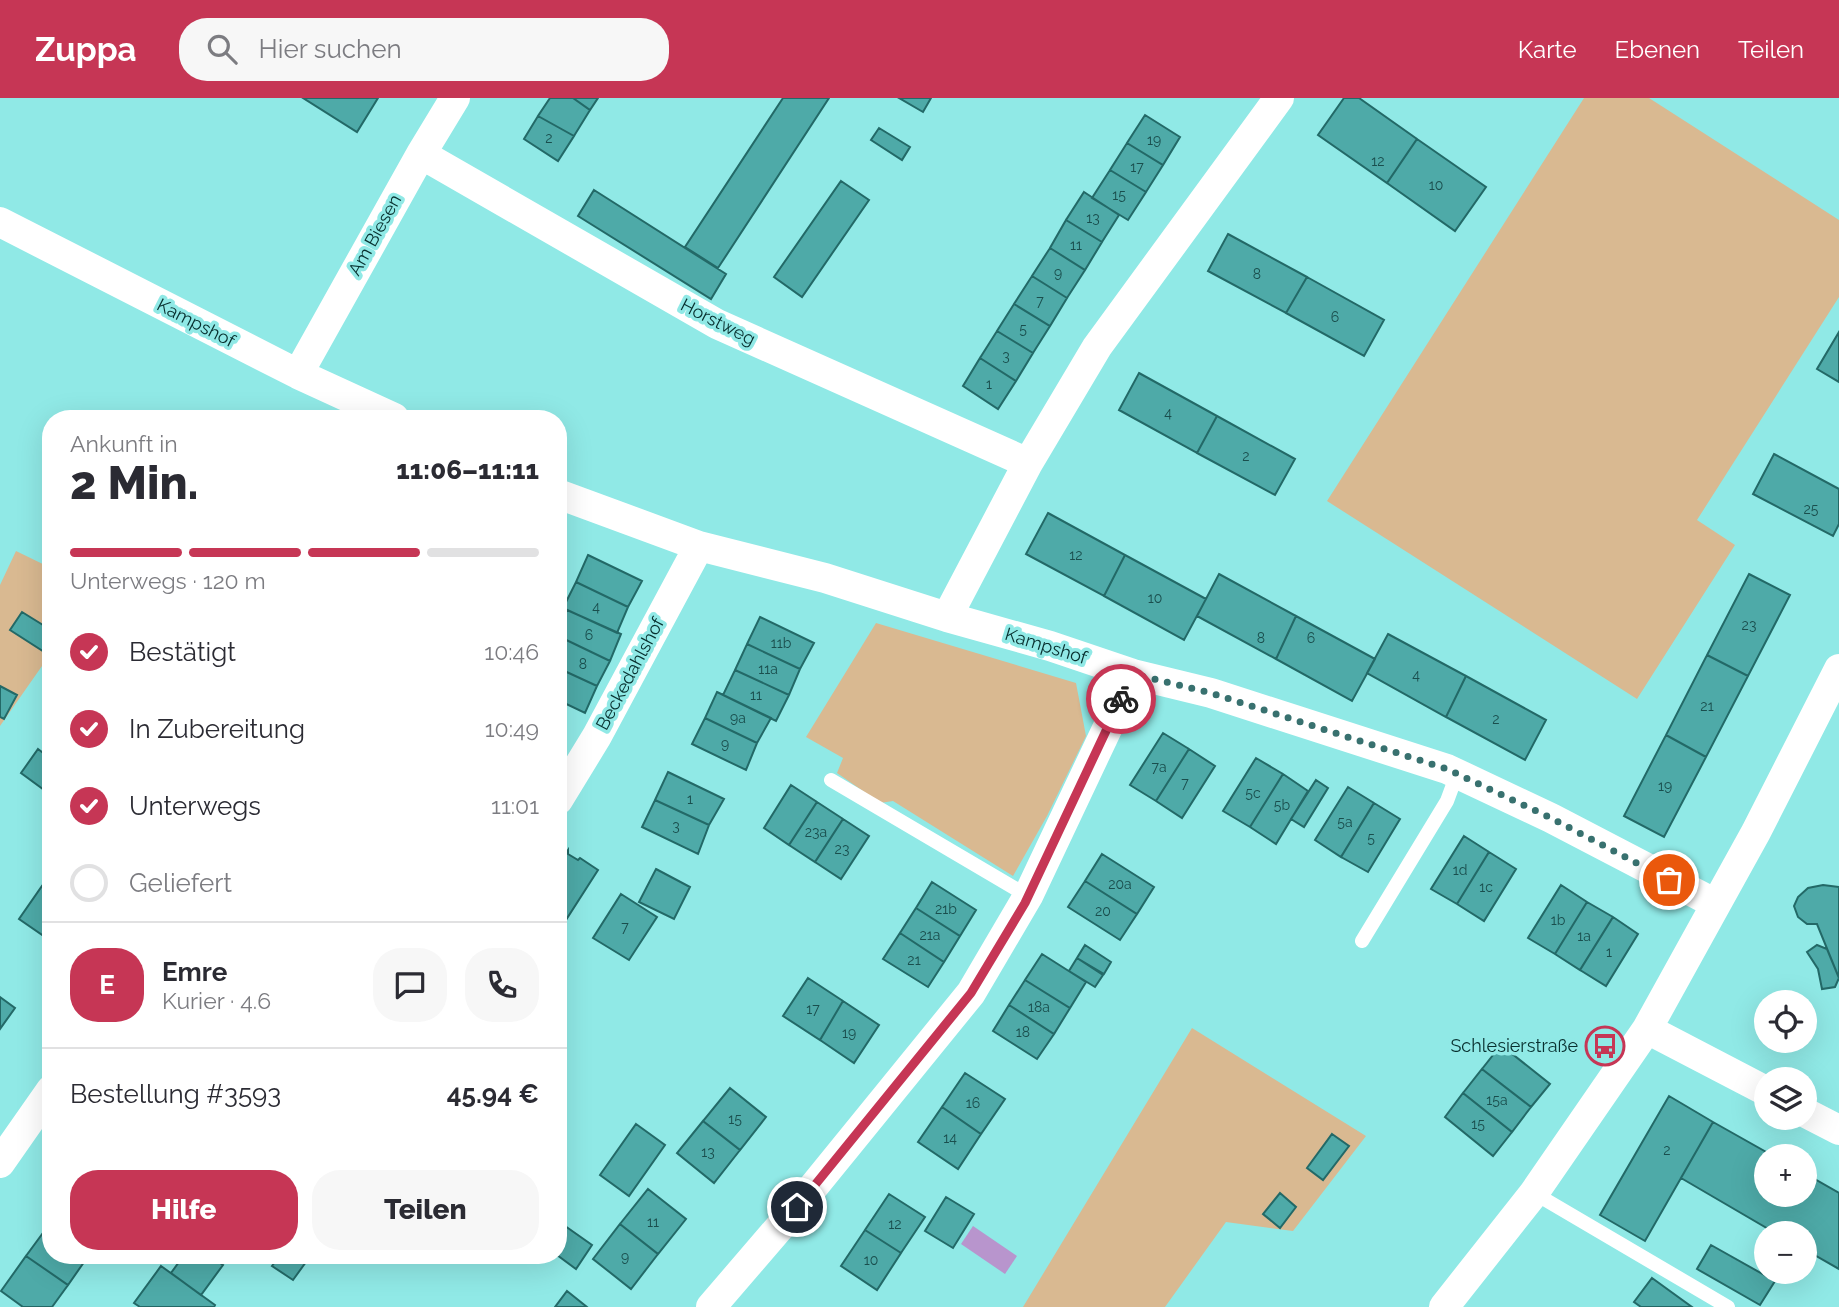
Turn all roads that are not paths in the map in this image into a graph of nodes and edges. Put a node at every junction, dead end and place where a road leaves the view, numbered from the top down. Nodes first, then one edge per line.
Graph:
1 (455, 98) edge
2 (1279, 98) edge
3 (421, 154) junction
4 (0, 222) edge
5 (298, 374) junction
6 (377, 410) edge
7 (1028, 463) junction
8 (567, 497) edge
9 (699, 546) junction
10 (947, 617) junction
11 (1839, 669) edge
12 (1133, 674) junction
13 (1457, 774) junction
14 (831, 780) dead end
15 (567, 785) edge
16 (1028, 896) junction
17 (1716, 904) junction
18 (1362, 942) dead end
19 (1647, 1029) junction
20 (1754, 1085) edge
21 (42, 1103) edge
22 (1817, 1119) edge
23 (1839, 1130) edge
24 (0, 1163) edge
25 (1534, 1193) junction
26 (711, 1307) edge
27 (1444, 1307) edge
28 (1728, 1307) edge

1 - 3 street, Am Biesen
2 - 7 street
3 - 5 street, Am Biesen
3 - 7 street, Horstweg
4 - 5 street, Kampshof
5 - 6 street, Kampshof
7 - 10 street
8 - 9 street, Kampshof
9 - 10 street, Kampshof
9 - 15 street, Beckedahlshof
10 - 12 street, Kampshof
11 - 17 street
12 - 13 street, Kampshof
12 - 16 street
13 - 17 street, Kampshof
13 - 18 lane
14 - 16 lane
16 - 26 street
17 - 19 street
19 - 20 street
19 - 25 street
21 - 24 street
22 - 23 street
25 - 27 street
25 - 28 lane

